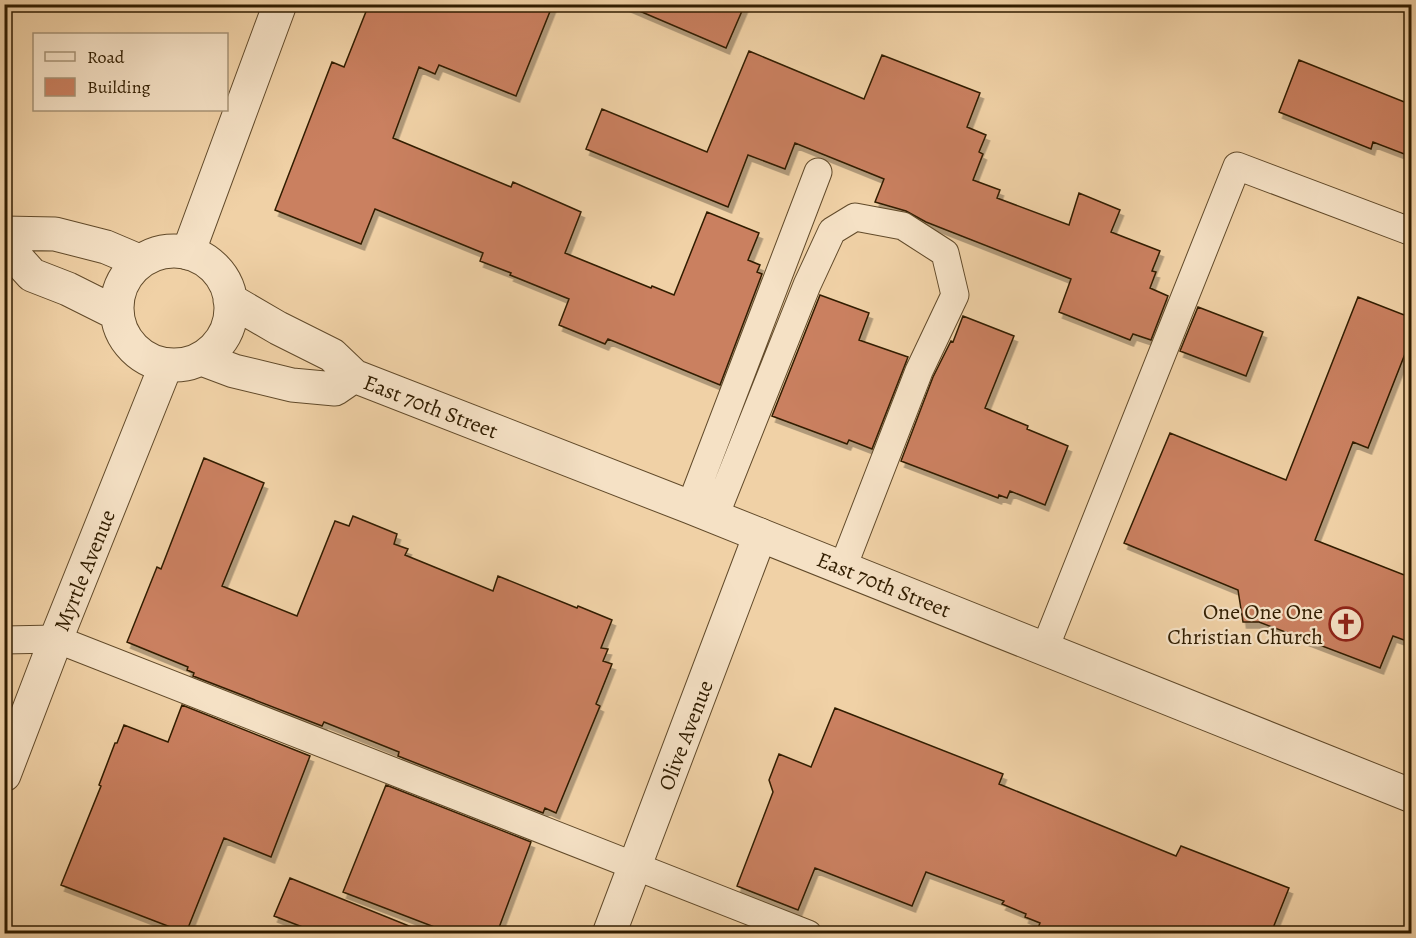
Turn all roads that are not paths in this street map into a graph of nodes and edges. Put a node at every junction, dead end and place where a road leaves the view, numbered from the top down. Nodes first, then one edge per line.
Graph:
1 (280, 4) edge
2 (818, 171) dead end
3 (1412, 232) edge
4 (4, 233) edge
5 (4, 244) edge
6 (188, 253) junction
7 (139, 261) junction
8 (231, 300) junction
9 (116, 313) junction
10 (202, 359) junction
11 (166, 366) junction
12 (354, 376) junction
13 (702, 512) junction
14 (760, 535) junction
15 (843, 567) junction
16 (57, 639) junction
17 (4, 640) edge
18 (1045, 648) junction
19 (4, 775) edge
20 (1412, 796) edge
21 (636, 867) junction
22 (609, 933) edge
23 (808, 933) edge

1 - 6 street
2 - 13 lane
3 - 18 lane
4 - 7 street
5 - 9 street
6 - 7 street
6 - 8 street
7 - 9 street
8 - 10 street
8 - 12 street, East 70th Street
9 - 11 street
10 - 11 street
10 - 12 street, East 70th Street
11 - 16 street, Myrtle Avenue
12 - 13 street, East 70th Street
13 - 14 street, East 70th Street
13 - 15 lane
14 - 15 street, East 70th Street
14 - 21 street, Olive Avenue
15 - 18 street, East 70th Street
16 - 17 lane
16 - 19 street, Myrtle Avenue
16 - 21 lane
18 - 20 street, East 70th Street
21 - 22 street, Olive Avenue
21 - 23 lane

